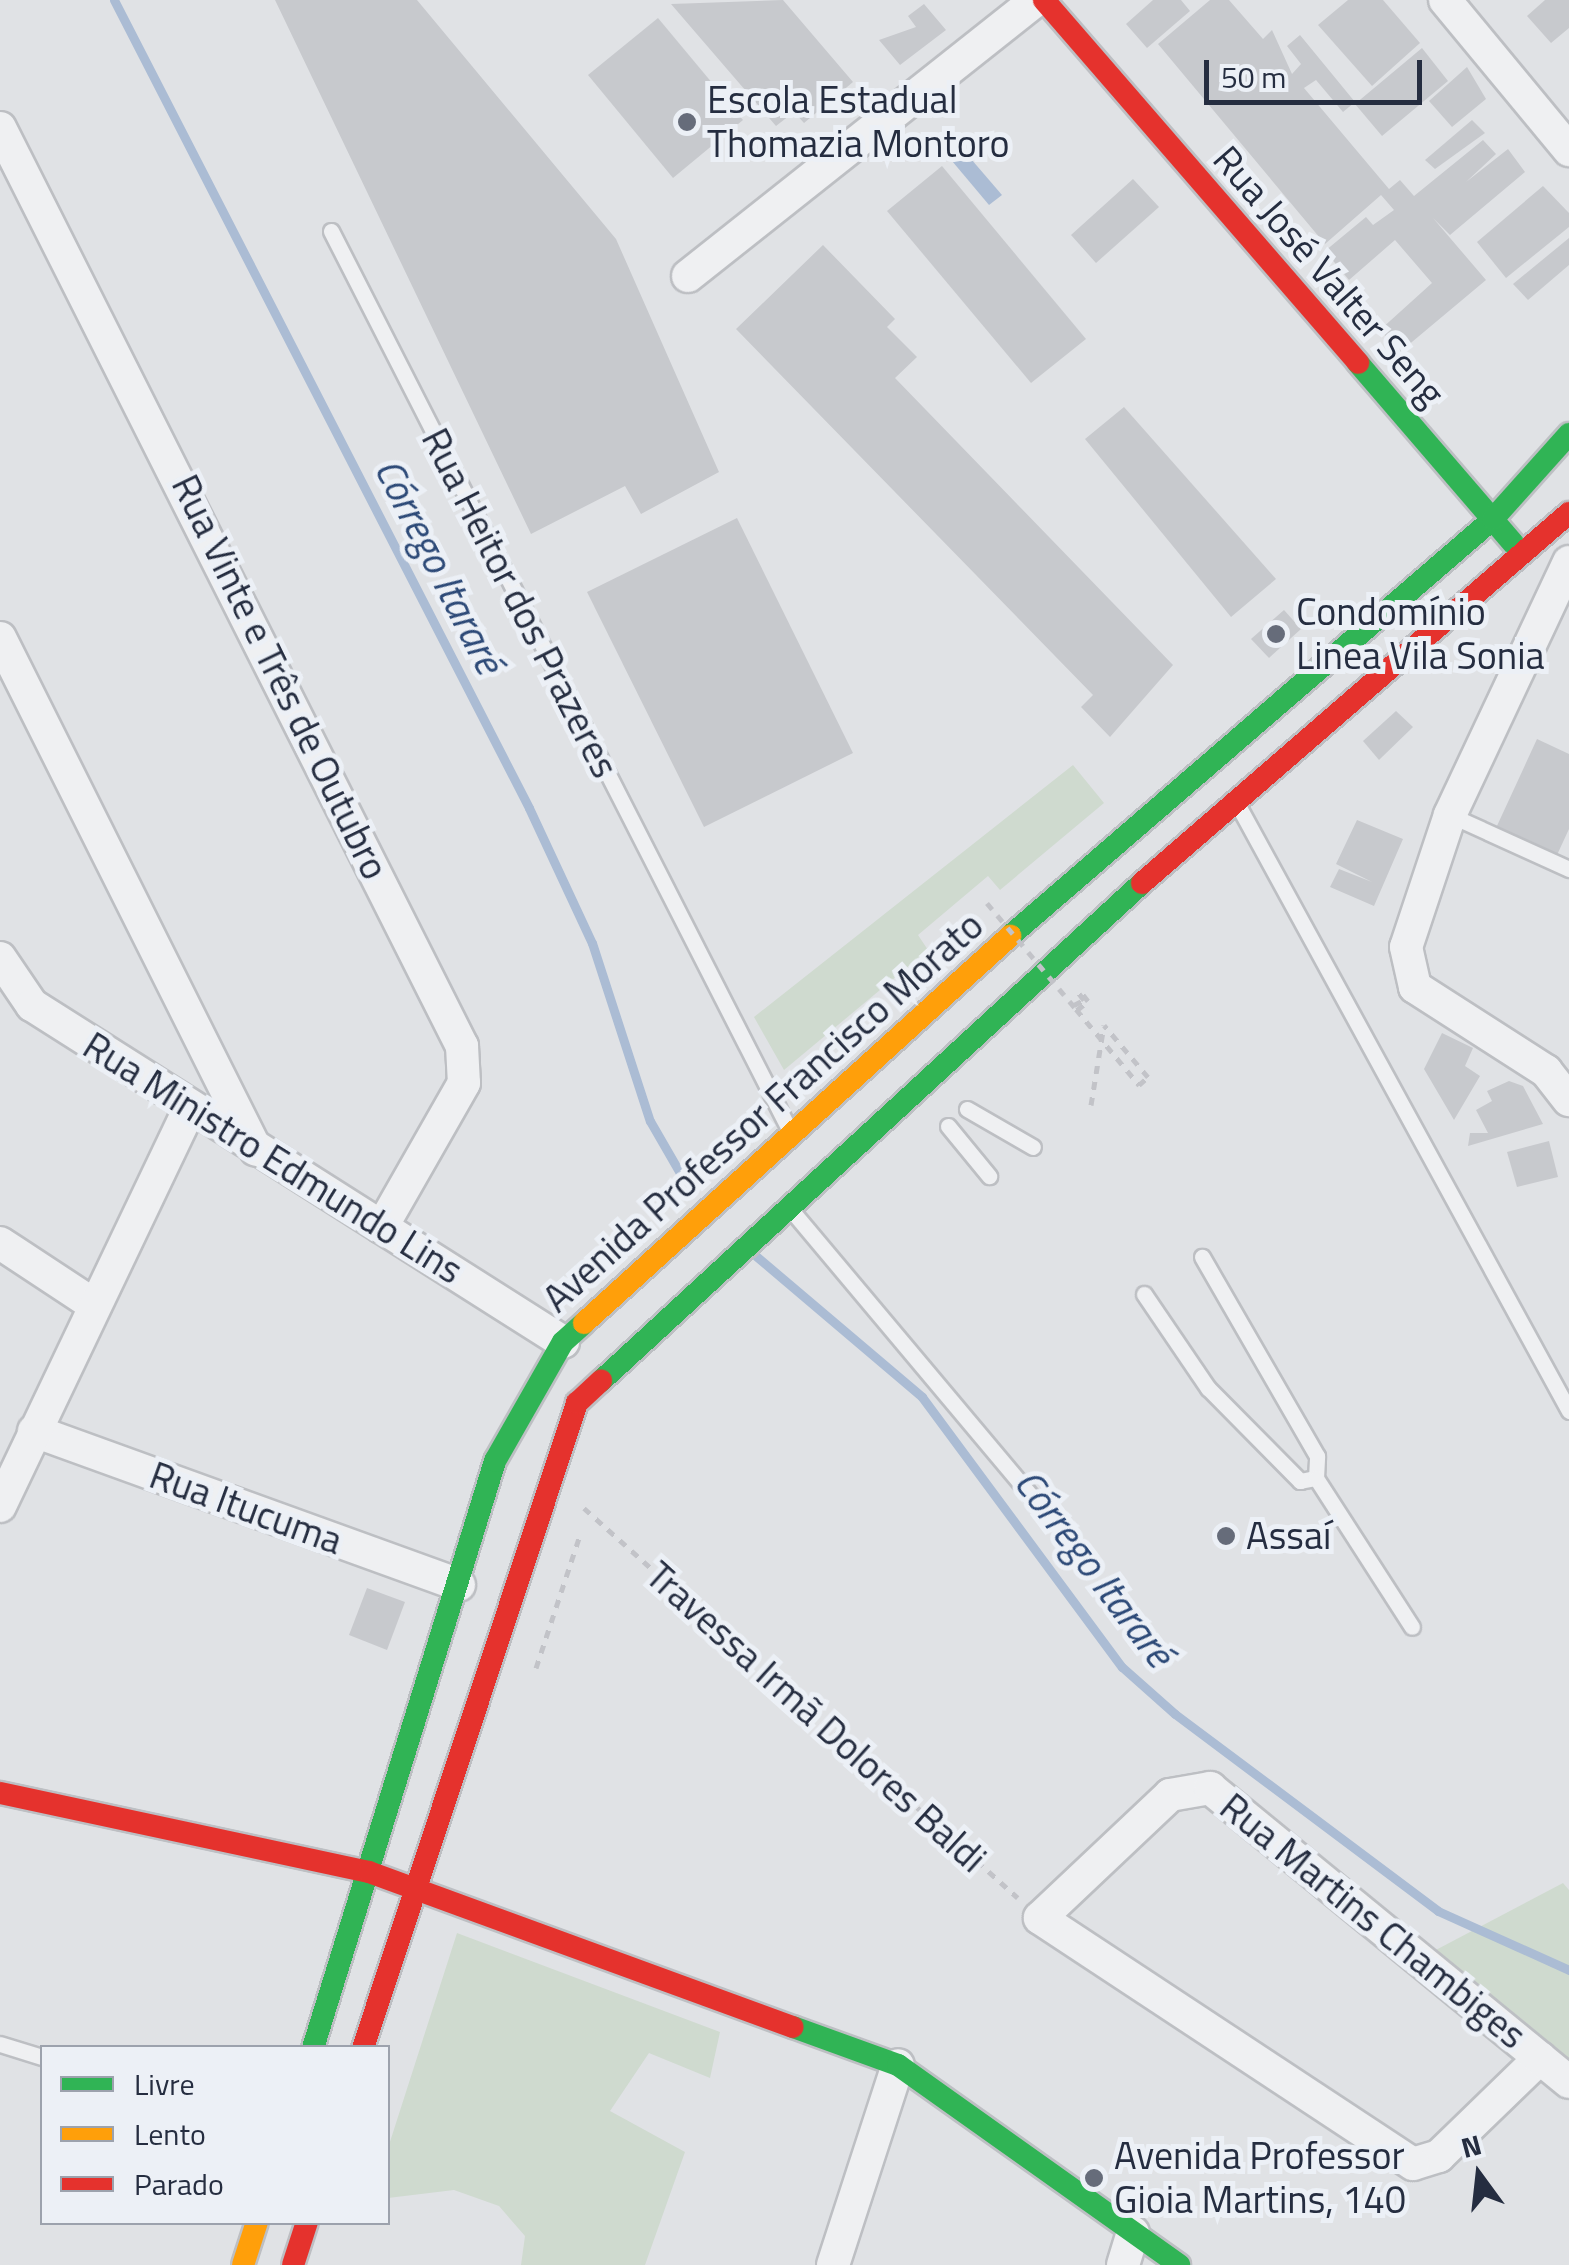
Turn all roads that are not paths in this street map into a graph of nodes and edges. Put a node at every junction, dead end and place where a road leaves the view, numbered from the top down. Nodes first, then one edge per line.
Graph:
1 (1036, 0) edge
2 (1044, 0) edge
3 (1445, 0) edge
4 (0, 128) edge
5 (1569, 150) edge
6 (331, 232) dead end
7 (688, 276) dead end
8 (1569, 434) edge
9 (1569, 512) edge
10 (1493, 519) junction
11 (1521, 552) junction
12 (1569, 562) edge
13 (1546, 598) junction
14 (0, 638) edge
15 (1236, 802) junction
16 (1450, 815) junction
17 (1569, 868) edge
18 (0, 958) edge
19 (1569, 1100) edge
20 (190, 1108) junction
21 (968, 1109) dead end
22 (948, 1126) dead end
23 (790, 1130) junction
24 (1034, 1148) dead end
25 (256, 1150) junction
26 (989, 1176) dead end
27 (786, 1204) junction
28 (382, 1228) junction
29 (0, 1243) edge
30 (1202, 1257) dead end
31 (1144, 1294) dead end
32 (94, 1304) junction
33 (563, 1342) junction
34 (1569, 1411) edge
35 (34, 1431) junction
36 (1316, 1478) junction
37 (0, 1506) edge
38 (1048, 1516) dead end
39 (459, 1585) junction
40 (1412, 1627) dead end
41 (0, 1794) edge
42 (369, 1872) junction
43 (414, 1887) junction
44 (0, 2044) edge
45 (314, 2045) edge
46 (364, 2045) edge
47 (40, 2056) edge
48 (1540, 2058) junction
49 (898, 2065) junction
50 (1569, 2082) edge
51 (256, 2225) edge
52 (306, 2225) edge
53 (1133, 2232) junction
54 (243, 2265) edge
55 (293, 2265) edge
56 (833, 2265) edge
57 (1123, 2265) edge
58 (1179, 2265) edge

1 - 7 street
2 - 10 main road, Rua José Valter Seng
3 - 5 street
4 - 28 street, Rua Vinte e Três de Outubro
6 - 23 lane, Rua Heitor dos Prazeres
8 - 10 main road, Avenida Professor Francisco Morato
9 - 11 main road
10 - 11 main road, Rua José Valter Seng
10 - 23 main road, Avenida Professor Francisco Morato
11 - 13 street
11 - 15 main road
12 - 13 street
13 - 16 street
14 - 25 street
15 - 27 main road
15 - 34 lane
16 - 17 lane
16 - 19 street
18 - 20 street, Rua Ministro Edmundo Lins
20 - 25 street, Rua Ministro Edmundo Lins
20 - 32 street
21 - 24 lane
22 - 26 lane
23 - 33 main road, Avenida Professor Francisco Morato
25 - 28 street, Rua Ministro Edmundo Lins
27 - 38 lane
27 - 43 main road
28 - 33 street, Rua Ministro Edmundo Lins
29 - 32 street
30 - 36 lane
31 - 36 lane
32 - 35 street
33 - 39 main road, Avenida Professor Francisco Morato
35 - 37 street
35 - 39 street, Rua Itucuma
36 - 40 lane
39 - 42 main road, Avenida Professor Francisco Morato
41 - 42 main road
42 - 43 main road
42 - 45 main road, Avenida Professor Francisco Morato
43 - 46 main road
43 - 49 main road
44 - 47 lane
48 - 48 street, Rua Martins Chambiges
48 - 50 street, Rua Martins Chambiges
49 - 53 main road
49 - 56 street
51 - 54 main road
52 - 55 main road
53 - 57 street
53 - 58 main road

